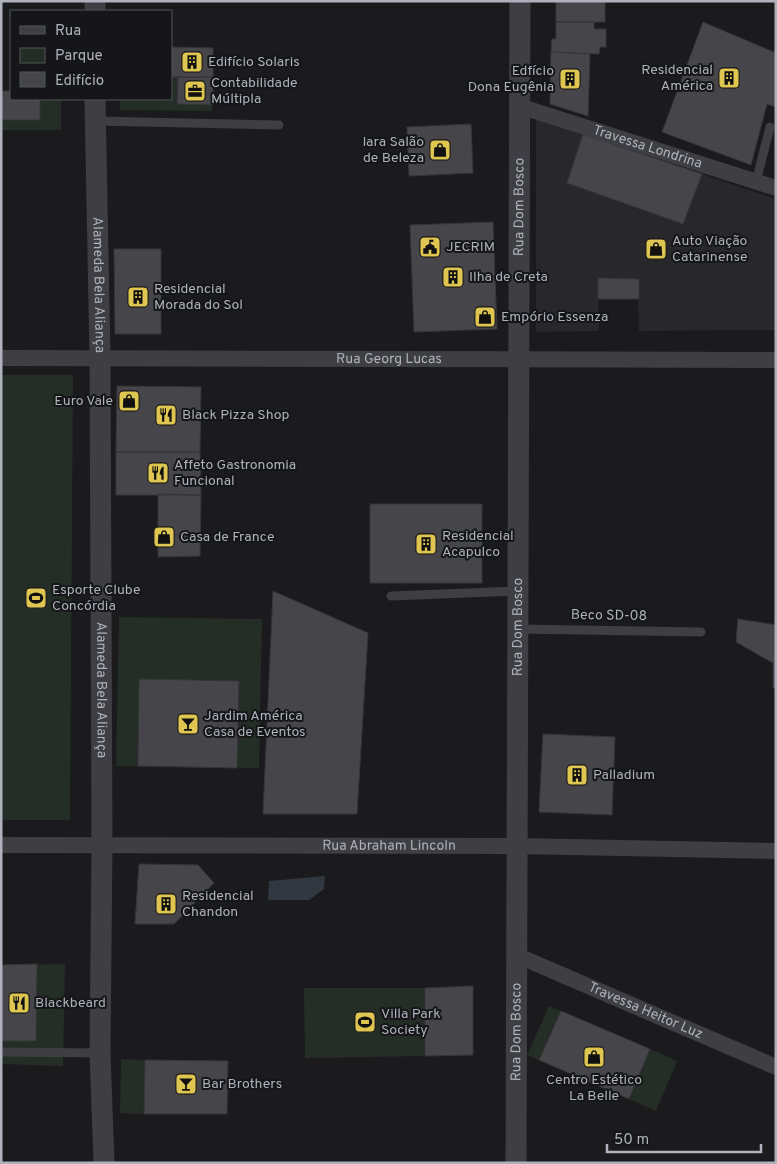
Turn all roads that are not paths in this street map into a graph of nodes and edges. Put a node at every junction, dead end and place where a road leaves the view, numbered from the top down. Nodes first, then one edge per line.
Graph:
1 (520, 1) edge
2 (95, 100) edge
3 (519, 106) junction
4 (95, 121) junction
5 (279, 125) dead end
6 (770, 127) dead end
7 (756, 182) junction
8 (776, 188) edge
9 (100, 357) junction
10 (1, 358) edge
11 (518, 359) junction
12 (776, 360) edge
13 (518, 591) junction
14 (391, 596) dead end
15 (518, 629) junction
16 (701, 632) dead end
17 (102, 844) junction
18 (1, 845) edge
19 (517, 846) junction
20 (776, 851) edge
21 (516, 955) junction
22 (1, 1052) edge
23 (100, 1053) junction
24 (776, 1067) edge
25 (104, 1163) edge
26 (516, 1163) edge

1 - 3 street, Rua Dom Bosco
2 - 4 street, Alameda Bela Aliança
3 - 7 street, Travessa Londrina
3 - 11 street, Rua Dom Bosco
4 - 5 lane
4 - 9 street, Alameda Bela Aliança
6 - 7 lane
7 - 8 street, Travessa Londrina
9 - 10 street, Rua Georg Lucas
9 - 11 street, Rua Georg Lucas
9 - 17 street, Alameda Bela Aliança
11 - 12 street, Rua Georg Lucas
11 - 13 street, Rua Dom Bosco
13 - 14 lane
13 - 15 street, Rua Dom Bosco
15 - 16 lane, Beco SD-08
15 - 19 street, Rua Dom Bosco
17 - 18 street, Rua Abraham Lincoln
17 - 19 street, Rua Abraham Lincoln
17 - 23 street, Alameda Bela Aliança
19 - 20 street, Rua Abraham Lincoln
19 - 21 street, Rua Dom Bosco
21 - 24 street, Travessa Heitor Luz
21 - 26 street, Rua Dom Bosco
22 - 23 lane
23 - 25 street, Alameda Bela Aliança

